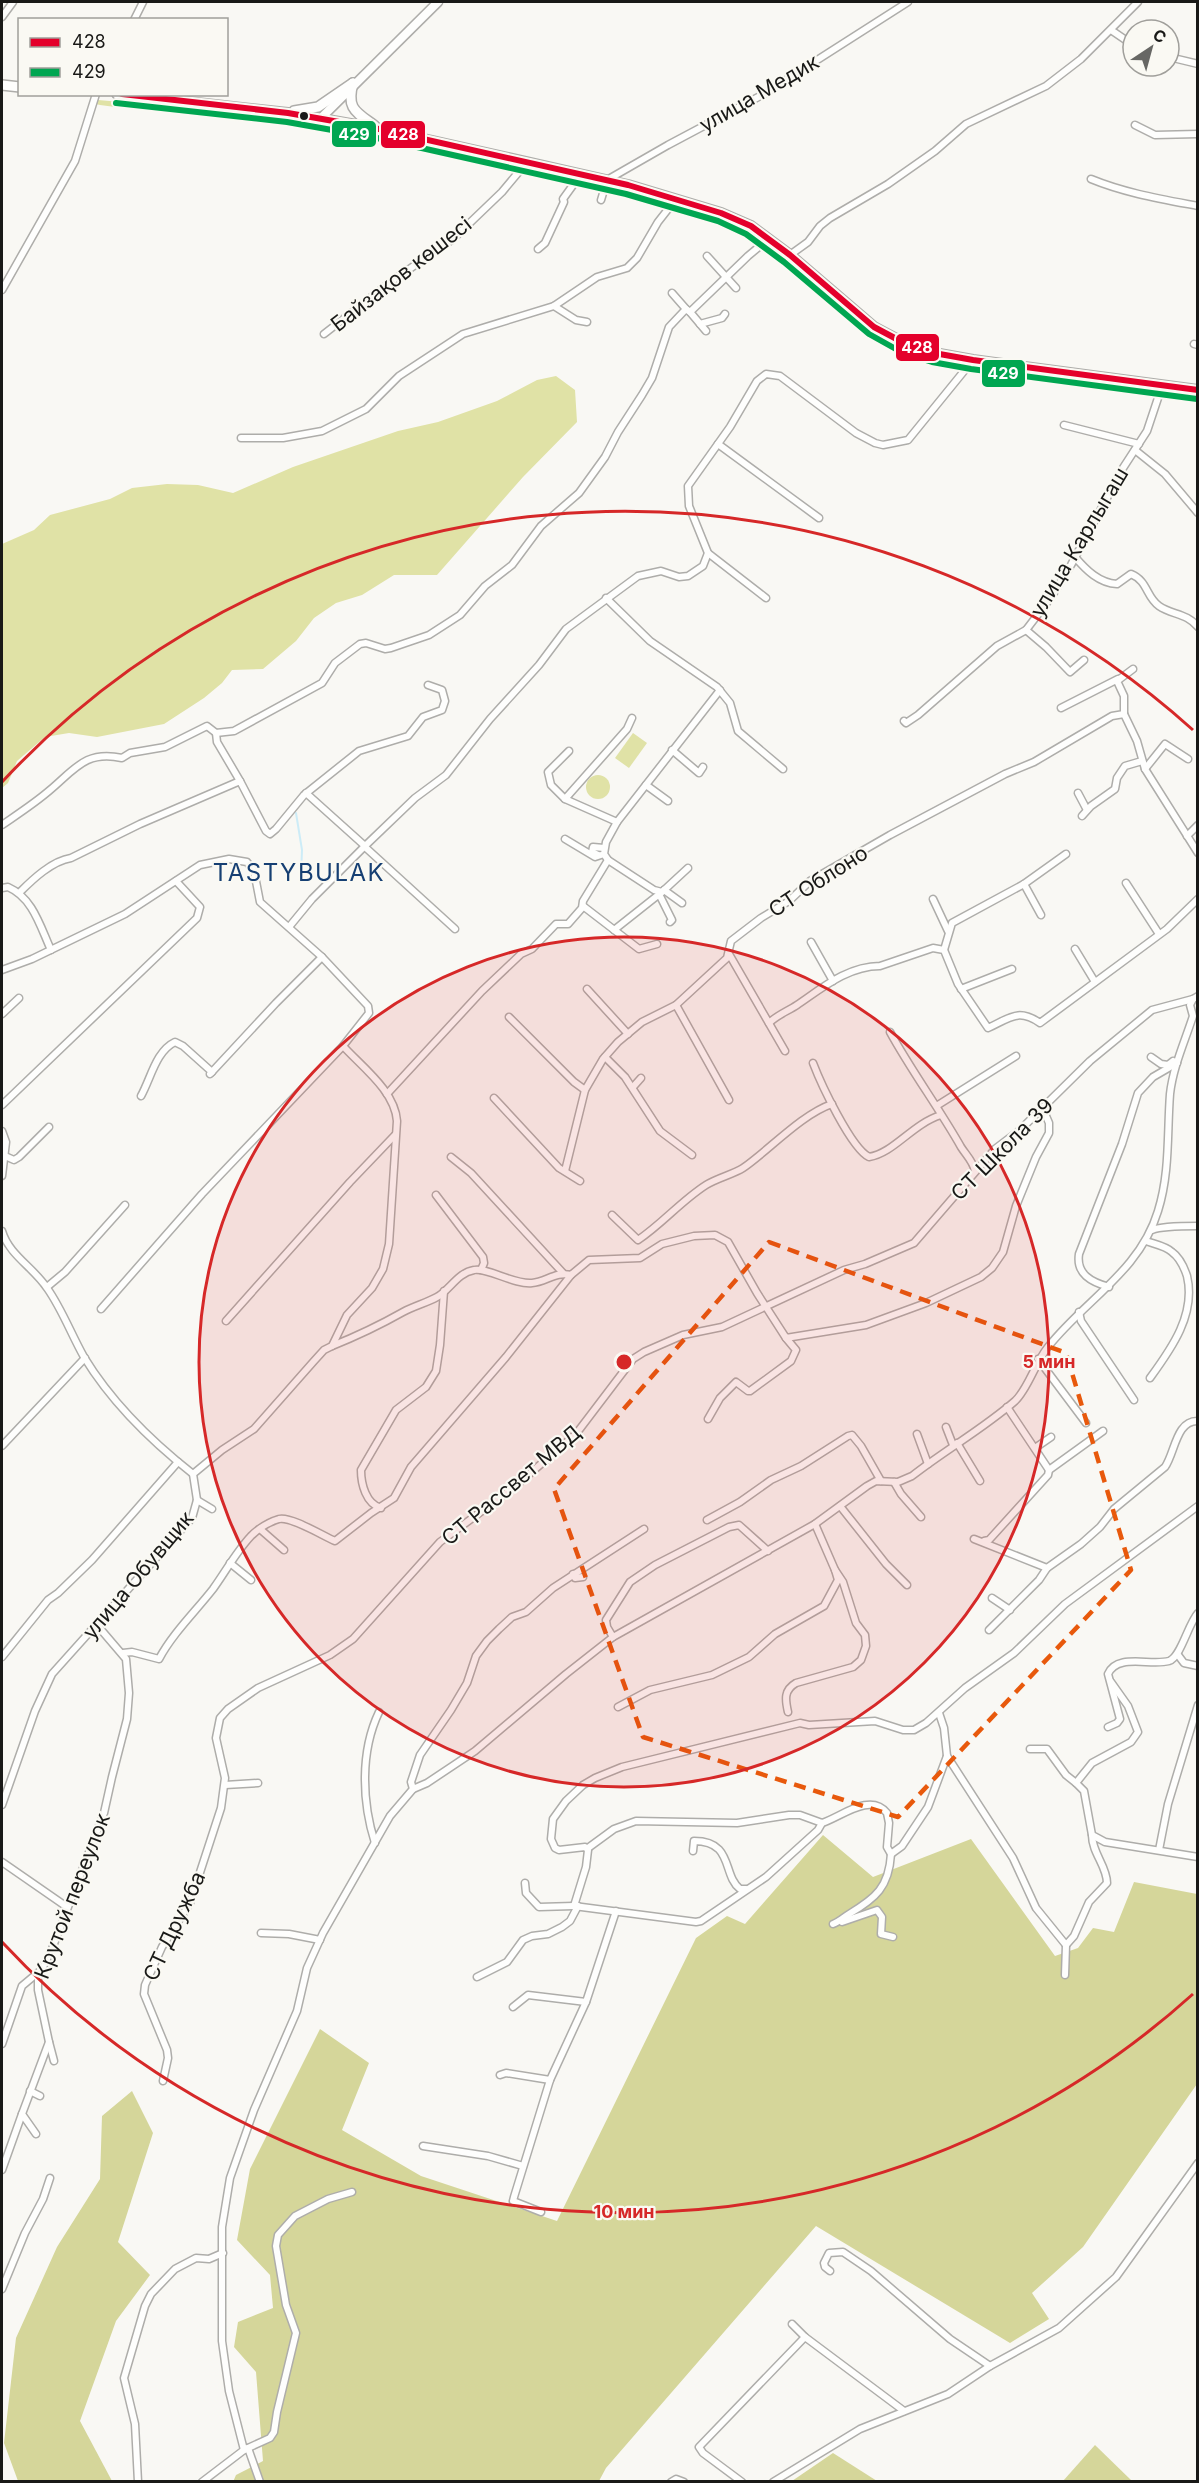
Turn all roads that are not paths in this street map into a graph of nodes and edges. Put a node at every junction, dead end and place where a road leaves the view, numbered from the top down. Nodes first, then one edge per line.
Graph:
1 (14, 2) edge
2 (143, 2) edge
3 (438, 2) edge
4 (908, 2) edge
5 (1138, 2) edge
6 (2, 17) edge
7 (135, 18) edge
8 (1111, 30) junction
9 (1121, 37) edge
10 (1181, 60) edge
11 (1197, 64) edge
12 (353, 84) junction
13 (2, 85) edge
14 (18, 87) edge
15 (95, 96) edge
16 (136, 96) edge
17 (288, 112) junction
18 (321, 118) junction
19 (1135, 125) dead end
20 (379, 129) junction
21 (1197, 134) edge
22 (527, 162) junction
23 (581, 174) junction
24 (1091, 179) dead end
25 (607, 180) junction
26 (676, 198) junction
27 (601, 200) dead end
28 (1197, 206) edge
29 (774, 241) junction
30 (538, 249) dead end
31 (790, 255) junction
32 (707, 256) dead end
33 (726, 277) junction
34 (736, 288) dead end
35 (2, 290) edge
36 (672, 293) dead end
37 (554, 306) junction
38 (688, 310) junction
39 (725, 314) dead end
40 (587, 322) dead end
41 (700, 324) junction
42 (706, 331) dead end
43 (324, 334) dead end
44 (973, 360) junction
45 (1162, 386) junction
46 (1197, 390) edge
47 (1064, 425) dead end
48 (242, 438) dead end
49 (718, 444) junction
50 (1137, 447) junction
51 (1197, 513) edge
52 (819, 518) dead end
53 (708, 554) junction
54 (1075, 557) junction
55 (606, 598) junction
56 (766, 598) dead end
57 (1197, 627) edge
58 (1026, 630) junction
59 (1084, 660) dead end
60 (1133, 669) dead end
61 (1117, 682) junction
62 (428, 685) dead end
63 (720, 690) junction
64 (1061, 708) dead end
65 (1124, 714) junction
66 (632, 718) dead end
67 (904, 722) dead end
68 (216, 733) junction
69 (672, 750) junction
70 (569, 751) dead end
71 (1188, 759) dead end
72 (1142, 761) junction
73 (783, 769) dead end
74 (1145, 769) junction
75 (704, 780) dead end
76 (240, 781) junction
77 (646, 784) junction
78 (306, 793) junction
79 (1078, 793) dead end
80 (565, 799) junction
81 (668, 801) dead end
82 (1087, 810) junction
83 (1082, 816) dead end
84 (616, 822) junction
85 (2, 825) edge
86 (1197, 825) edge
87 (1187, 836) junction
88 (565, 839) dead end
89 (365, 846) junction
90 (579, 848) junction
91 (1197, 853) edge
92 (604, 854) junction
93 (1066, 854) dead end
94 (688, 868) dead end
95 (176, 881) junction
96 (1126, 883) dead end
97 (1024, 884) junction
98 (2, 888) edge
99 (20, 892) junction
100 (661, 892) junction
101 (933, 899) dead end
102 (1197, 899) edge
103 (682, 903) dead end
104 (583, 906) junction
105 (1041, 915) dead end
106 (670, 922) dead end
107 (289, 927) junction
108 (455, 929) dead end
109 (614, 930) junction
110 (948, 931) junction
111 (1159, 934) junction
112 (811, 942) dead end
113 (657, 944) dead end
114 (1075, 949) dead end
115 (51, 950) junction
116 (944, 950) junction
117 (729, 954) junction
118 (322, 957) junction
119 (1012, 969) dead end
120 (2, 970) edge
121 (832, 981) junction
122 (1095, 982) junction
123 (587, 989) dead end
124 (961, 989) junction
125 (19, 998) dead end
126 (1195, 998) edge
127 (676, 1005) junction
128 (2, 1014) edge
129 (510, 1017) dead end
130 (769, 1023) junction
131 (890, 1032) dead end
132 (628, 1034) junction
133 (343, 1046) junction
134 (785, 1051) dead end
135 (1180, 1055) junction
136 (1016, 1056) dead end
137 (605, 1057) junction
138 (1151, 1057) dead end
139 (1177, 1062) junction
140 (813, 1063) dead end
141 (641, 1078) dead end
142 (633, 1087) junction
143 (585, 1090) junction
144 (387, 1094) junction
145 (141, 1096) dead end
146 (495, 1098) dead end
147 (729, 1100) dead end
148 (832, 1104) junction
149 (2, 1105) edge
150 (938, 1105) junction
151 (1042, 1109) junction
152 (941, 1115) junction
153 (49, 1127) dead end
154 (395, 1135) junction
155 (2, 1137) edge
156 (692, 1155) dead end
157 (5, 1156) junction
158 (451, 1157) dead end
159 (975, 1170) junction
160 (565, 1172) junction
161 (2, 1176) edge
162 (580, 1180) dead end
163 (436, 1195) dead end
164 (125, 1205) dead end
165 (612, 1215) dead end
166 (1197, 1226) edge
167 (1152, 1230) junction
168 (2, 1231) edge
169 (1146, 1241) junction
170 (481, 1269) junction
171 (563, 1273) junction
172 (571, 1275) junction
173 (47, 1287) junction
174 (1109, 1287) junction
175 (444, 1291) junction
176 (766, 1306) junction
177 (101, 1309) dead end
178 (1079, 1312) junction
179 (226, 1321) dead end
180 (786, 1338) junction
181 (332, 1346) junction
182 (85, 1358) junction
183 (1038, 1359) junction
184 (1150, 1378) dead end
185 (1134, 1401) dead end
186 (1007, 1407) junction
187 (708, 1419) dead end
188 (1197, 1420) edge
189 (1086, 1423) dead end
190 (946, 1427) dead end
191 (1102, 1431) dead end
192 (917, 1434) dead end
193 (1051, 1437) dead end
194 (955, 1444) junction
195 (2, 1446) edge
196 (1035, 1448) junction
197 (178, 1462) junction
198 (928, 1464) junction
199 (1050, 1470) junction
200 (193, 1474) junction
201 (881, 1481) junction
202 (980, 1481) dead end
203 (894, 1482) junction
204 (197, 1500) junction
205 (840, 1506) junction
206 (1197, 1506) edge
207 (381, 1508) junction
208 (212, 1509) dead end
209 (921, 1517) dead end
210 (707, 1520) dead end
211 (815, 1524) junction
212 (260, 1529) junction
213 (644, 1529) dead end
214 (974, 1539) dead end
215 (983, 1541) junction
216 (284, 1550) dead end
217 (768, 1551) junction
218 (230, 1563) junction
219 (1047, 1568) junction
220 (835, 1570) junction
221 (573, 1574) junction
222 (583, 1577) dead end
223 (251, 1580) dead end
224 (907, 1586) dead end
225 (992, 1598) dead end
226 (1010, 1610) junction
227 (1197, 1613) edge
228 (97, 1625) junction
229 (989, 1630) dead end
230 (613, 1637) junction
231 (123, 1653) junction
232 (330, 1655) joint
233 (1178, 1655) junction
234 (2, 1657) edge
235 (1197, 1666) edge
236 (1111, 1682) junction
237 (1197, 1705) edge
238 (618, 1707) dead end
239 (379, 1712) dead end
240 (788, 1712) dead end
241 (939, 1713) junction
242 (1108, 1727) dead end
243 (1030, 1749) dead end
244 (947, 1756) junction
245 (258, 1783) dead end
246 (1076, 1783) junction
247 (225, 1785) junction
248 (413, 1789) junction
249 (2, 1805) edge
250 (822, 1823) junction
251 (1092, 1835) junction
252 (1100, 1840) junction
253 (375, 1843) junction
254 (1092, 1845) junction
255 (588, 1848) junction
256 (1159, 1850) junction
257 (693, 1851) dead end
258 (891, 1854) junction
259 (1197, 1857) edge
260 (2, 1862) edge
261 (525, 1883) dead end
262 (747, 1888) junction
263 (576, 1906) junction
264 (67, 1907) junction
265 (616, 1911) junction
266 (261, 1933) dead end
267 (893, 1937) dead end
268 (320, 1940) junction
269 (1066, 1945) junction
270 (40, 1971) junction
271 (1065, 1974) dead end
272 (477, 1977) dead end
273 (586, 2002) junction
274 (513, 2007) dead end
275 (49, 2042) junction
276 (2, 2044) edge
277 (54, 2061) dead end
278 (500, 2075) dead end
279 (163, 2080) dead end
280 (550, 2080) junction
281 (30, 2091) junction
282 (40, 2096) dead end
283 (22, 2114) junction
284 (36, 2134) dead end
285 (423, 2146) dead end
286 (1197, 2163) edge
287 (523, 2166) junction
288 (2, 2170) edge
289 (50, 2178) dead end
290 (352, 2192) dead end
291 (541, 2212) dead end
292 (223, 2253) junction
293 (830, 2271) dead end
294 (2, 2289) edge
295 (792, 2325) dead end
296 (805, 2337) junction
297 (990, 2366) junction
298 (904, 2410) junction
299 (246, 2449) junction
300 (138, 2481) edge
301 (202, 2481) edge
302 (260, 2481) edge
303 (671, 2481) edge
304 (684, 2481) edge
305 (742, 2481) edge
306 (773, 2481) edge

1 - 6 street
2 - 7 street
3 - 12 main road
4 - 25 street, улица Медик
5 - 8 street
8 - 9 street
8 - 31 street
10 - 11 street
12 - 17 main road
12 - 18 main road
12 - 20 main road
13 - 14 main road
15 - 35 street
16 - 17 main road
17 - 18 main road
18 - 20 main road
19 - 21 street
20 - 22 main road
22 - 23 main road
22 - 43 street, Байзақов көшесі
23 - 25 main road
23 - 30 street
24 - 28 street
25 - 26 main road
25 - 27 street
26 - 29 main road
26 - 37 street
29 - 31 main road
29 - 33 street
31 - 44 main road
32 - 33 street
33 - 34 street
33 - 38 street
36 - 38 street
37 - 40 street
37 - 48 street
38 - 41 street
38 - 68 street
39 - 41 street
41 - 42 street
44 - 45 main road
44 - 49 street
45 - 46 main road
45 - 50 street, улица Карлыгаш
47 - 50 street, улица Карлыгаш
49 - 52 street
49 - 53 street
50 - 51 street
50 - 54 street, улица Карлыгаш
53 - 55 street
53 - 56 street
54 - 57 street
54 - 58 street, улица Карлыгаш
55 - 63 street
55 - 89 street
58 - 59 street
58 - 67 street, улица Карлыгаш
60 - 61 street
61 - 64 street
61 - 65 street
62 - 78 street
63 - 69 street
63 - 73 street
65 - 72 street
65 - 117 street, СТ Облоно
66 - 80 street
68 - 76 street
68 - 85 street
69 - 75 street
69 - 77 street
70 - 80 street
71 - 74 street
72 - 74 street
72 - 82 street
74 - 87 street
76 - 78 street
76 - 99 street
77 - 81 street
77 - 84 street
78 - 89 street
79 - 82 street
80 - 84 street
82 - 83 street
84 - 92 street
86 - 87 street
87 - 91 street
88 - 90 street
89 - 107 street
89 - 108 street
90 - 92 street
90 - 92 street
92 - 100 street
92 - 104 street
93 - 97 street
94 - 100 street
95 - 107 street
95 - 115 street
95 - 149 street
96 - 111 street
97 - 105 street
97 - 110 street
98 - 99 street
99 - 115 street
100 - 103 street
100 - 106 street
100 - 109 street
101 - 110 street
102 - 111 street
104 - 109 street
104 - 144 street
107 - 118 street
109 - 113 street
110 - 116 street
111 - 122 street
112 - 121 street
114 - 122 street
115 - 120 street
116 - 121 street
116 - 124 street
117 - 127 street, СТ Облоно
117 - 130 street
118 - 133 street
118 - 145 street
119 - 124 street
121 - 130 street
122 - 124 street
123 - 132 street
125 - 128 street
126 - 135 street
126 - 151 street, СТ Школа 39
127 - 132 street, СТ Облоно
127 - 147 street
129 - 143 street
130 - 134 street
131 - 150 street
132 - 137 street, СТ Облоно
133 - 144 street
133 - 177 street
135 - 138 street
135 - 139 street
136 - 150 street
137 - 142 street
137 - 143 street, СТ Облоно
139 - 167 street
139 - 174 street
140 - 148 street
141 - 142 street
142 - 156 street
143 - 160 street, СТ Облоно
144 - 154 street
146 - 160 street
148 - 152 street
148 - 165 street
150 - 152 street
151 - 159 street, СТ Школа 39
151 - 180 street
152 - 159 street
153 - 157 street
154 - 179 street
154 - 181 street
155 - 157 street
157 - 161 street
158 - 171 street
159 - 176 street, СТ Школа 39
160 - 162 street
163 - 170 street
164 - 173 street
166 - 167 street
167 - 169 street
168 - 173 street
169 - 174 street
169 - 184 street
170 - 171 street
170 - 175 street
171 - 172 street
172 - 176 street
172 - 207 street
173 - 182 street
174 - 178 street
175 - 181 street
175 - 207 street
176 - 180 street
176 - 232 street, СТ Рассвет МВД
178 - 183 street
178 - 185 street
180 - 187 street
181 - 200 street
182 - 195 street
182 - 197 street
183 - 186 street
183 - 189 street
186 - 194 street
186 - 196 street
188 - 219 street
190 - 194 street
191 - 199 street
192 - 198 street
193 - 196 street
194 - 198 street
194 - 202 street
196 - 199 street
197 - 200 street
197 - 234 street
198 - 203 street
199 - 215 street
200 - 204 street, улица Обувщик
201 - 203 street
201 - 205 street
201 - 210 street
203 - 209 street
204 - 208 street
204 - 228 street, улица Обувщик
205 - 211 street
205 - 224 street
206 - 241 street
207 - 212 street
211 - 217 street
211 - 220 street
212 - 216 street
212 - 218 street
213 - 221 street
214 - 215 street
215 - 219 street
217 - 230 street
217 - 230 street
218 - 223 street
218 - 231 street
219 - 226 street
220 - 238 street
220 - 240 street
221 - 222 street
221 - 248 street
225 - 226 street
226 - 229 street
227 - 233 street
228 - 231 street
228 - 249 street, улица Обувщик
230 - 248 street
231 - 264 street, Крутой переулок
232 - 247 street, СТ Дружба
233 - 235 street
233 - 236 street
236 - 242 street
236 - 246 street
237 - 256 street
239 - 253 street
241 - 244 street
241 - 255 street
243 - 246 street
244 - 258 street
244 - 269 street
245 - 247 street
246 - 251 street
247 - 279 street, СТ Дружба
248 - 253 street
250 - 255 street
250 - 258 street
250 - 262 street
251 - 252 street
251 - 254 street
252 - 254 street
252 - 256 street
253 - 268 street
254 - 269 street
255 - 263 street
256 - 259 street
257 - 262 street
258 - 267 street
260 - 264 street
261 - 263 street
262 - 265 street
263 - 265 street
263 - 272 street
264 - 270 street, Крутой переулок
265 - 273 street
266 - 268 street
268 - 292 street
269 - 271 street
270 - 275 street, Крутой переулок
270 - 276 street
273 - 274 street
273 - 280 street
275 - 277 street, Крутой переулок
275 - 281 street
278 - 280 street
280 - 287 street
281 - 282 street
281 - 283 street
283 - 284 street
283 - 288 street
285 - 287 street
286 - 297 street
287 - 291 street
289 - 294 street
290 - 299 street
292 - 299 street
292 - 300 street
293 - 297 street
295 - 296 street
296 - 298 street
296 - 305 street
297 - 298 street
298 - 306 street
299 - 301 street
299 - 302 street
303 - 304 street

